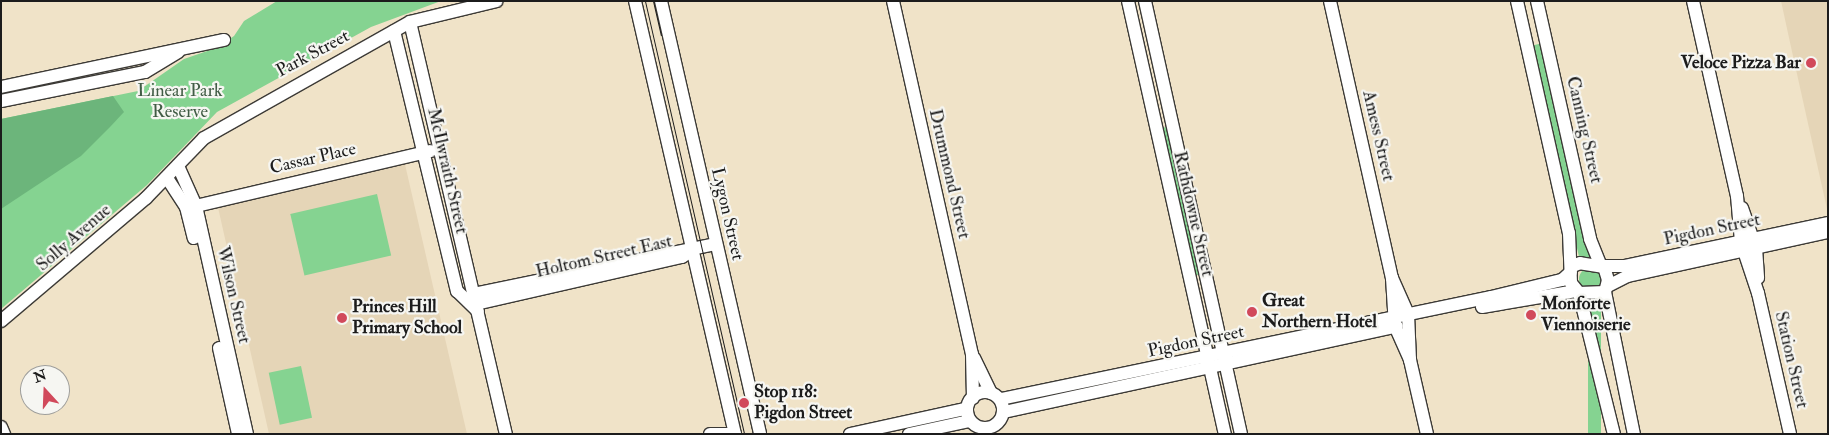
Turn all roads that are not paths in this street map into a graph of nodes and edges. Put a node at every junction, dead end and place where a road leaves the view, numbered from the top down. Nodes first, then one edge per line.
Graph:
1 (497, 1) edge
2 (635, 1) edge
3 (661, 1) edge
4 (893, 1) edge
5 (1128, 1) edge
6 (1145, 1) edge
7 (1330, 1) edge
8 (1517, 1) edge
9 (1537, 1) edge
10 (1693, 1) edge
11 (410, 22) junction
12 (394, 31) junction
13 (224, 40) dead end
14 (184, 48) junction
15 (1158, 60) junction
16 (1141, 64) junction
17 (1, 87) edge
18 (1, 101) edge
19 (439, 149) junction
20 (425, 152) junction
21 (178, 166) junction
22 (167, 178) junction
23 (196, 206) junction
24 (709, 217) junction
25 (688, 222) junction
26 (1828, 223) edge
27 (1828, 232) edge
28 (715, 244) junction
29 (1748, 245) junction
30 (694, 249) junction
31 (1602, 266) junction
32 (1572, 269) junction
33 (1392, 278) junction
34 (1209, 279) junction
35 (1191, 283) junction
36 (1606, 289) junction
37 (1577, 292) junction
38 (476, 303) junction
39 (1409, 318) junction
40 (1, 321) edge
41 (1394, 322) junction
42 (972, 354) junction
43 (1225, 359) junction
44 (1410, 360) junction
45 (1209, 362) junction
46 (996, 396) junction
47 (973, 398) junction
48 (1004, 412) junction
49 (974, 422) edge
50 (1, 427) edge
51 (996, 429) edge
52 (856, 433) edge
53 (4, 434) edge
54 (238, 434) edge
55 (247, 434) edge
56 (506, 434) edge
57 (710, 434) edge
58 (735, 434) edge
59 (760, 434) edge
60 (909, 434) edge
61 (1224, 434) edge
62 (1242, 434) edge
63 (1427, 434) edge
64 (1614, 434) edge
65 (1634, 434) edge
66 (1790, 434) edge

1 - 11 street, Park Street
2 - 25 street
3 - 24 street, Lygon Street
4 - 42 street, Drummond Street
5 - 16 street, Rathdowne Street
6 - 15 street, Rathdowne Street
7 - 33 street, Amess Street
8 - 32 street
9 - 31 street, Canning Street
10 - 29 street, Station Street
11 - 12 street, Park Street
11 - 19 street, McIlwraith Street
12 - 20 street, McIlwraith Street
12 - 21 street, Park Street
13 - 14 street
14 - 17 street
14 - 18 street
15 - 16 street
15 - 34 street, Rathdowne Street
16 - 35 street, Rathdowne Street
19 - 20 street, Cassar Place
19 - 38 street, McIlwraith Street
20 - 23 street, Cassar Place
20 - 38 street, McIlwraith Street
21 - 22 street, Park Street
21 - 23 street, Wilson Street
22 - 40 street, Solly Avenue
22 - 54 street, Wilson Street
23 - 55 street, Wilson Street
24 - 25 street
24 - 28 street, Lygon Street
25 - 30 street
26 - 29 street, Pigdon Street
27 - 29 street, Pigdon Street
28 - 30 street, Holtom Street East
28 - 59 street, Lygon Street
29 - 31 street, Pigdon Street
29 - 36 street, Pigdon Street
29 - 66 street, Station Street
30 - 38 street, Holtom Street East
30 - 58 street
31 - 32 street, Pigdon Street
31 - 36 street, Canning Street
32 - 37 street
32 - 39 street, Pigdon Street
33 - 39 street, Amess Street
33 - 41 street, Amess Street
34 - 35 street
34 - 43 street, Rathdowne Street
35 - 45 street, Rathdowne Street
36 - 37 street, Pigdon Street
36 - 65 street
37 - 39 street, Pigdon Street
37 - 64 street
38 - 56 street, McIlwraith Street
39 - 41 street, Pigdon Street
39 - 44 street, Amess Street
41 - 43 street, Pigdon Street
41 - 44 street, Amess Street
42 - 46 street, Drummond Street
42 - 47 street, Drummond Street
43 - 45 street, Pigdon Street
43 - 62 street, Rathdowne Street
44 - 63 street, Amess Street
45 - 46 street, Pigdon Street
45 - 48 street, Pigdon Street
45 - 61 street, Rathdowne Street
46 - 47 street, Pigdon Street
46 - 48 street, Drummond Street
47 - 49 street
48 - 51 street
49 - 51 street
49 - 52 street
49 - 60 street
50 - 53 street
57 - 58 street

